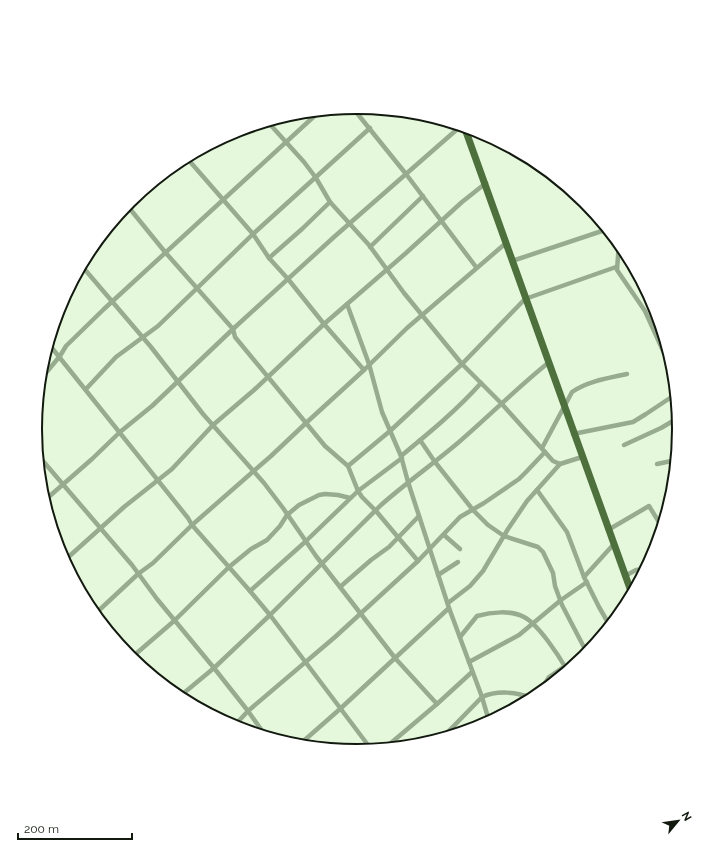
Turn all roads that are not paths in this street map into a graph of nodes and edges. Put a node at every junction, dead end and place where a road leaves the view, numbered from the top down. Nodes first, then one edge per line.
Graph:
1 (358, 114) edge
2 (315, 116) edge
3 (271, 125) edge
4 (370, 128) junction
5 (457, 130) edge
6 (467, 133) edge
7 (287, 143) junction
8 (190, 162) edge
9 (406, 174) junction
10 (316, 178) junction
11 (486, 183) junction
12 (423, 196) junction
13 (223, 199) junction
14 (330, 202) junction
15 (130, 210) edge
16 (442, 221) junction
17 (350, 223) junction
18 (602, 231) edge
19 (253, 234) junction
20 (506, 243) junction
21 (370, 247) junction
22 (165, 252) junction
23 (618, 252) edge
24 (269, 258) junction
25 (512, 261) junction
26 (476, 267) junction
27 (616, 267) junction
28 (387, 269) junction
29 (85, 270) edge
30 (288, 279) junction
31 (197, 288) junction
32 (525, 299) junction
33 (112, 302) junction
34 (347, 304) junction
35 (422, 315) junction
36 (324, 324) junction
37 (233, 329) junction
38 (656, 330) edge
39 (143, 338) junction
40 (53, 348) edge
41 (60, 356) junction
42 (548, 363) junction
43 (369, 364) junction
44 (462, 364) junction
45 (364, 370) junction
46 (47, 371) edge
47 (628, 374) dead end
48 (268, 376) junction
49 (177, 381) junction
50 (481, 383) junction
51 (86, 389) junction
52 (670, 398) edge
53 (501, 403) junction
54 (564, 408) junction
55 (672, 422) edge
56 (306, 423) junction
57 (213, 425) junction
58 (390, 431) junction
59 (120, 432) junction
60 (573, 434) junction
61 (420, 440) junction
62 (624, 445) dead end
63 (544, 450) junction
64 (401, 457) junction
65 (582, 457) junction
66 (670, 461) edge
67 (44, 462) edge
68 (435, 462) junction
69 (560, 464) junction
70 (657, 464) dead end
71 (348, 466) junction
72 (254, 472) junction
73 (158, 480) junction
74 (408, 482) junction
75 (62, 484) junction
76 (358, 490) junction
77 (537, 490) junction
78 (49, 496) edge
79 (350, 498) junction
80 (472, 510) junction
81 (376, 511) junction
82 (287, 515) junction
83 (419, 516) junction
84 (658, 520) edge
85 (192, 525) junction
86 (100, 528) junction
87 (608, 530) junction
88 (444, 535) junction
89 (504, 536) junction
90 (399, 538) junction
91 (305, 542) junction
92 (613, 545) junction
93 (430, 548) junction
94 (460, 550) dead end
95 (69, 556) edge
96 (418, 561) junction
97 (458, 562) dead end
98 (323, 564) junction
99 (229, 567) junction
100 (639, 570) edge
101 (138, 574) junction
102 (438, 575) junction
103 (625, 576) junction
104 (584, 577) junction
105 (586, 582) junction
106 (340, 587) junction
107 (629, 587) edge
108 (250, 591) junction
109 (561, 600) junction
110 (449, 606) junction
111 (99, 610) edge
112 (360, 613) junction
113 (270, 615) junction
114 (174, 621) junction
115 (607, 621) edge
116 (532, 623) junction
117 (460, 637) junction
118 (584, 647) edge
119 (136, 653) edge
120 (395, 658) junction
121 (469, 662) junction
122 (305, 663) junction
123 (564, 666) edge
124 (214, 668) junction
125 (472, 672) junction
126 (185, 692) edge
127 (523, 695) edge
128 (482, 697) junction
129 (437, 704) junction
130 (340, 709) junction
131 (248, 711) junction
132 (487, 715) edge
133 (239, 721) edge
134 (259, 728) edge
135 (450, 729) edge
136 (306, 739) edge
137 (393, 742) edge
138 (367, 744) edge

1 - 4 street
2 - 7 street
3 - 7 street
4 - 9 street
4 - 10 street
5 - 9 street
6 - 11 main road
7 - 10 street
7 - 13 street
8 - 13 street
9 - 12 street
9 - 17 street
10 - 14 street
10 - 19 street
11 - 16 street
11 - 20 main road
12 - 16 street
12 - 21 street
13 - 19 street
13 - 22 street
14 - 17 street
14 - 24 street
15 - 22 street
16 - 26 street
16 - 28 street
17 - 21 street
17 - 30 street
18 - 25 street
19 - 24 street
19 - 31 street
20 - 25 main road
20 - 26 street
21 - 28 street
22 - 31 street
22 - 33 street
23 - 27 street
24 - 30 street
25 - 32 main road
26 - 35 street
27 - 32 street
27 - 38 street
28 - 34 street
28 - 35 street
29 - 33 street
30 - 36 street
30 - 37 street
31 - 37 street
31 - 39 street
32 - 42 main road
32 - 44 street
33 - 39 street
33 - 41 street
34 - 36 street
34 - 43 street
35 - 43 street
35 - 44 street
36 - 45 street
36 - 48 street
37 - 48 street
37 - 49 street
39 - 49 street
39 - 51 street
40 - 41 street
41 - 46 street
41 - 51 street
42 - 53 street
42 - 54 main road
43 - 45 street
43 - 58 street
44 - 50 street
44 - 58 street
45 - 56 street
47 - 54 street
48 - 56 street
48 - 57 street
49 - 57 street
49 - 59 street
50 - 53 street
50 - 61 street
51 - 59 street
52 - 60 street
53 - 63 street
53 - 68 street
54 - 60 main road
54 - 63 street
55 - 62 street
56 - 71 street
56 - 72 street
57 - 72 street
57 - 73 street
58 - 64 street
58 - 71 street
59 - 73 street
59 - 75 street
60 - 65 main road
61 - 64 street
61 - 68 street
63 - 69 street
63 - 80 street
64 - 74 street
64 - 76 street
65 - 69 street
65 - 87 main road
66 - 70 street
67 - 75 street
68 - 74 street
68 - 80 street
69 - 77 street
71 - 76 street
72 - 82 street
72 - 85 street
73 - 85 street
73 - 86 street
74 - 81 street
74 - 83 street
75 - 78 street
75 - 86 street
76 - 79 street
76 - 81 street
77 - 89 street
77 - 104 street
79 - 82 street
79 - 91 street
80 - 88 street
80 - 89 street
81 - 90 street
81 - 98 street
82 - 91 street
82 - 99 street
83 - 90 street
83 - 93 street
84 - 87 street
85 - 99 street
85 - 101 street
86 - 95 street
86 - 101 street
87 - 92 main road
88 - 93 street
88 - 94 street
89 - 109 street
89 - 110 street
90 - 96 street
90 - 106 street
91 - 98 street
91 - 108 street
92 - 103 main road
92 - 104 street
93 - 96 street
93 - 102 street
96 - 112 street
97 - 102 street
98 - 106 street
98 - 113 street
99 - 108 street
99 - 114 street
100 - 103 street
101 - 111 street
101 - 114 street
102 - 110 street
103 - 107 main road
104 - 105 street
105 - 109 street
105 - 115 street
106 - 112 street
108 - 113 street
109 - 116 street
109 - 118 street
110 - 117 street
110 - 120 street
112 - 120 street
112 - 122 street
113 - 122 street
113 - 124 street
114 - 119 street
114 - 124 street
116 - 117 street
116 - 121 street
116 - 123 street
117 - 121 street
120 - 129 street
120 - 130 street
121 - 125 street
122 - 130 street
122 - 131 street
124 - 126 street
124 - 131 street
125 - 128 street
125 - 129 street
127 - 128 street
128 - 132 street
128 - 135 street
129 - 137 street
130 - 136 street
130 - 138 street
131 - 133 street
131 - 134 street

